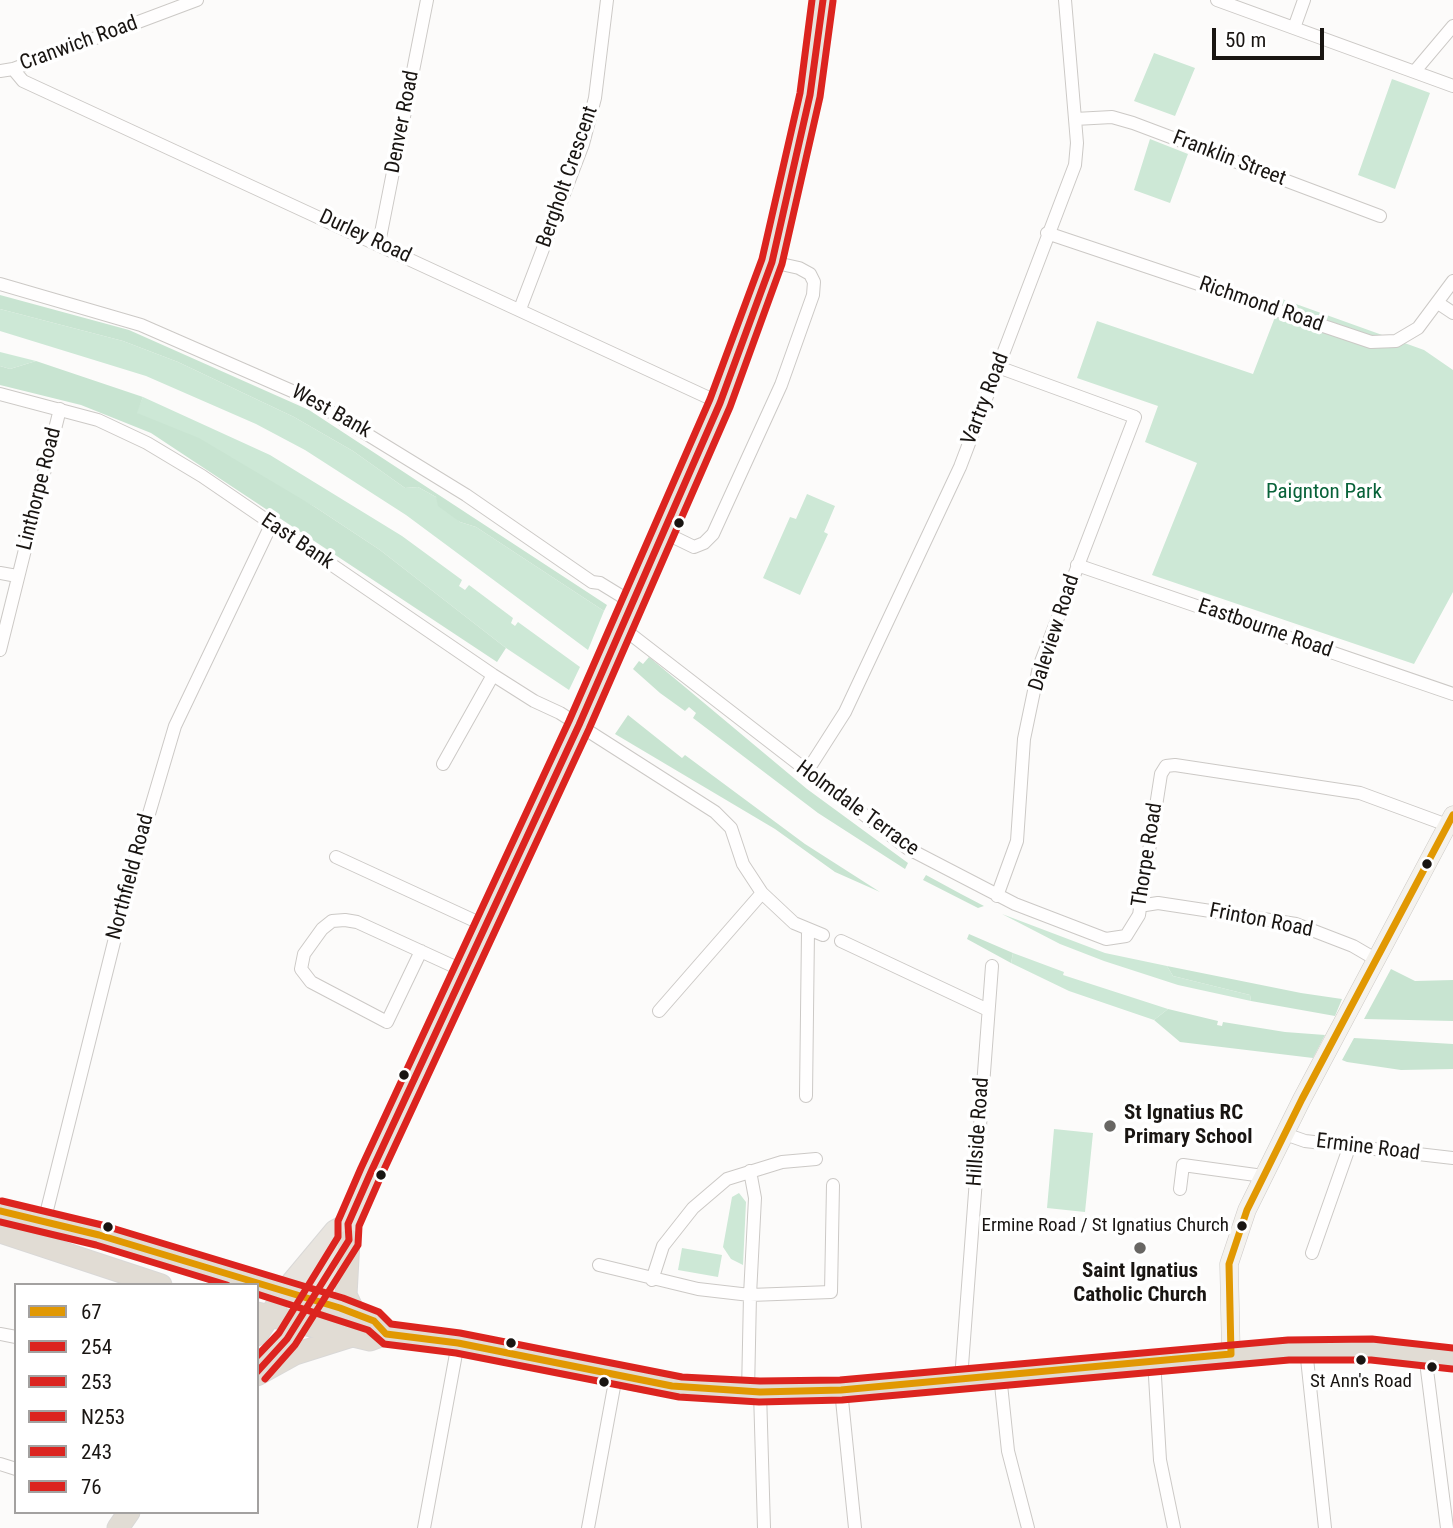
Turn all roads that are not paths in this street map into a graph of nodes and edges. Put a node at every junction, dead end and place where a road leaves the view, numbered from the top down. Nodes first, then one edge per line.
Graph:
1 (197, 0) edge
2 (427, 0) edge
3 (607, 0) edge
4 (823, 0) edge
5 (1065, 0) edge
6 (1217, 0) edge
7 (1304, 0) edge
8 (1453, 26) edge
9 (1294, 28) junction
10 (6, 70) edge
11 (1415, 71) junction
12 (1453, 86) edge
13 (1075, 119) junction
14 (1380, 216) dead end
15 (1047, 233) junction
16 (380, 243) junction
17 (772, 262) junction
18 (1453, 281) edge
19 (0, 284) edge
20 (1437, 303) junction
21 (520, 309) junction
22 (1453, 313) edge
23 (998, 367) junction
24 (0, 394) edge
25 (720, 403) junction
26 (60, 409) junction
27 (271, 525) junction
28 (663, 532) junction
29 (1077, 565) junction
30 (0, 573) edge
31 (17, 576) junction
32 (631, 601) junction
33 (620, 626) junction
34 (0, 650) edge
35 (493, 676) junction
36 (1453, 694) edge
37 (579, 724) junction
38 (443, 764) dead end
39 (806, 773) junction
40 (1450, 820) edge
41 (336, 857) dead end
42 (762, 893) junction
43 (997, 896) junction
44 (1139, 906) junction
45 (486, 926) junction
46 (808, 931) junction
47 (822, 935) dead end
48 (1121, 938) joint
49 (841, 941) dead end
50 (421, 951) junction
51 (1377, 960) junction
52 (992, 965) dead end
53 (464, 971) junction
54 (988, 1010) junction
55 (659, 1011) dead end
56 (806, 1096) dead end
57 (1284, 1134) junction
58 (1350, 1145) junction
59 (1453, 1158) edge
60 (817, 1159) dead end
61 (750, 1171) junction
62 (1263, 1176) junction
63 (833, 1185) dead end
64 (1180, 1189) dead end
65 (0, 1210) edge
66 (45, 1220) junction
67 (0, 1232) edge
68 (348, 1232) junction
69 (125, 1243) junction
70 (38, 1246) junction
71 (1312, 1253) dead end
72 (599, 1265) dead end
73 (116, 1271) junction
74 (652, 1280) junction
75 (155, 1283) edge
76 (255, 1283) edge
77 (259, 1284) edge
78 (284, 1292) junction
79 (750, 1295) junction
80 (312, 1300) junction
81 (355, 1314) junction
82 (263, 1315) edge
83 (298, 1323) junction
84 (386, 1334) junction
85 (352, 1336) junction
86 (458, 1343) junction
87 (1306, 1349) junction
88 (1231, 1353) junction
89 (1425, 1354) junction
90 (1453, 1359) edge
91 (1154, 1360) junction
92 (259, 1371) edge
93 (259, 1372) edge
94 (1000, 1375) junction
95 (616, 1376) junction
96 (961, 1379) junction
97 (841, 1390) junction
98 (754, 1392) junction
99 (424, 1528) edge
100 (588, 1528) edge
101 (764, 1528) edge
102 (855, 1528) edge
103 (1028, 1528) edge
104 (1174, 1528) edge
105 (1325, 1528) edge
106 (1447, 1528) edge

1 - 10 street, Cranwich Road
2 - 16 street, Denver Road
3 - 21 street, Bergholt Crescent
4 - 17 main road
5 - 13 street, Vartry Road
6 - 9 street
7 - 9 street
8 - 11 street
9 - 11 street
10 - 16 street, Durley Road
11 - 12 street
13 - 14 street, Franklin Street
13 - 15 street, Vartry Road
15 - 20 street, Richmond Road
15 - 23 street, Vartry Road
16 - 21 street, Durley Road
17 - 25 main road
17 - 28 street
18 - 20 street, Richmond Road
19 - 32 street, West Bank
20 - 22 street
21 - 25 street, Durley Road
23 - 29 street, Daleview Road
23 - 39 street, Vartry Road
24 - 26 street, East Bank
25 - 28 main road
26 - 27 street, East Bank
26 - 31 street, Linthorpe Road
27 - 35 street, East Bank
27 - 66 street, Northfield Road
28 - 32 main road
29 - 36 street, Eastbourne Road
29 - 43 street, Daleview Road
30 - 31 street
31 - 34 street, Linthorpe Road
32 - 33 main road
33 - 37 main road
33 - 39 street, Holmdale Terrace
35 - 37 street, East Bank
35 - 38 street
37 - 42 street
37 - 45 main road
39 - 43 street, Holmdale Terrace
40 - 44 street, Thorpe Road
40 - 51 main road
41 - 45 street
42 - 46 street
42 - 55 street
43 - 48 street, Holmdale Terrace
44 - 48 street, Thorpe Road
44 - 51 street, Frinton Road
45 - 53 main road
46 - 47 street
46 - 56 street
49 - 54 street
50 - 50 street
50 - 53 street
51 - 57 main road
52 - 54 street, Hillside Road
53 - 68 main road
54 - 96 street, Hillside Road
57 - 58 street, Ermine Road
57 - 62 main road
58 - 59 street, Ermine Road
58 - 71 street
60 - 61 street
61 - 74 street
61 - 79 street
62 - 64 street
62 - 88 main road
63 - 79 street
65 - 66 highway
66 - 69 highway
66 - 70 street, Northfield Road
67 - 70 highway
68 - 78 main road
68 - 80 main road
68 - 81 highway
69 - 73 highway
69 - 76 highway
70 - 73 highway
72 - 74 street
73 - 75 highway
74 - 79 street
77 - 78 highway
78 - 80 highway
78 - 82 highway
79 - 98 street
80 - 81 highway
80 - 83 highway
81 - 84 highway
82 - 83 highway
83 - 85 highway
83 - 92 highway
84 - 85 highway
84 - 86 highway
85 - 93 highway
86 - 95 highway
86 - 99 street
87 - 88 highway
87 - 89 highway
87 - 105 street
88 - 91 highway
89 - 90 highway
89 - 106 street
91 - 94 highway
91 - 104 street
94 - 96 highway
94 - 103 street
95 - 98 highway
95 - 100 street
96 - 97 highway
97 - 98 highway
97 - 102 street
98 - 101 street

